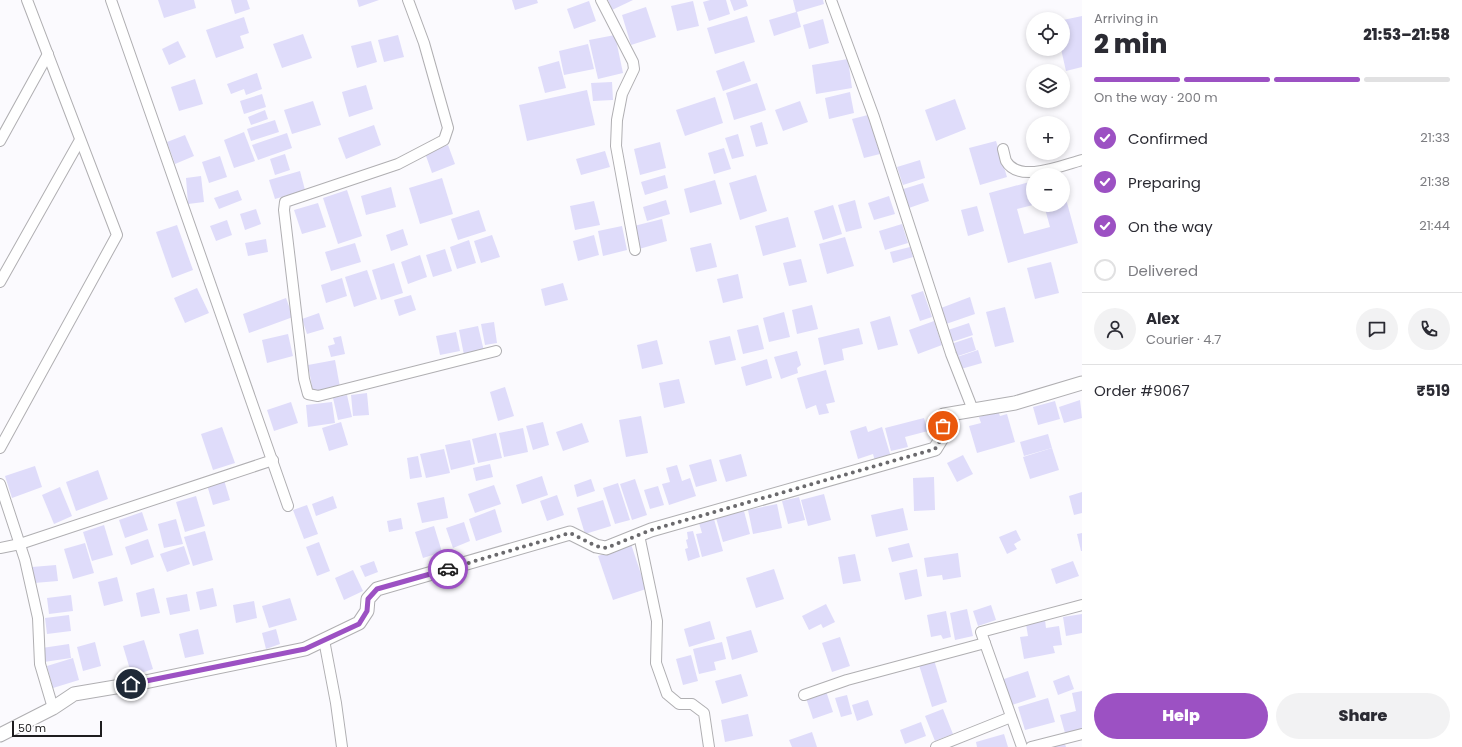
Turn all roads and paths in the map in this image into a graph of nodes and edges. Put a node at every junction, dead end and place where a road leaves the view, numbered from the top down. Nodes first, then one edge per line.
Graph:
1 (27, 0) edge
2 (111, 0) edge
3 (408, 0) edge
4 (601, 0) edge
5 (831, 0) edge
6 (48, 54) junction
7 (80, 140) junction
8 (0, 141) edge
9 (1003, 149) dead end
10 (1082, 160) edge
11 (636, 250) dead end
12 (0, 282) edge
13 (496, 351) dead end
14 (1082, 383) edge
15 (973, 410) junction
16 (0, 448) edge
17 (273, 460) junction
18 (0, 484) edge
19 (288, 506) dead end
20 (639, 535) junction
21 (20, 544) junction
22 (0, 548) edge
23 (1082, 605) edge
24 (324, 640) junction
25 (985, 643) junction
26 (804, 695) dead end
27 (53, 708) junction
28 (1011, 717) junction
29 (1082, 734) edge
30 (0, 735) edge
31 (342, 747) edge
32 (709, 747) edge
33 (936, 747) edge
34 (1022, 747) edge
35 (1031, 747) edge

1 - 6 street
2 - 17 street
3 - 13 street
4 - 11 street
5 - 15 street
6 - 7 street
6 - 8 street
7 - 12 street
7 - 16 street
9 - 10 street
14 - 15 street
15 - 20 street
17 - 19 street
17 - 21 street
18 - 21 street
20 - 24 street
20 - 32 street
21 - 22 street
21 - 27 street
23 - 25 street
24 - 27 street
24 - 31 street
25 - 26 street
25 - 28 street
27 - 30 street
28 - 33 street
28 - 34 street
29 - 35 street

